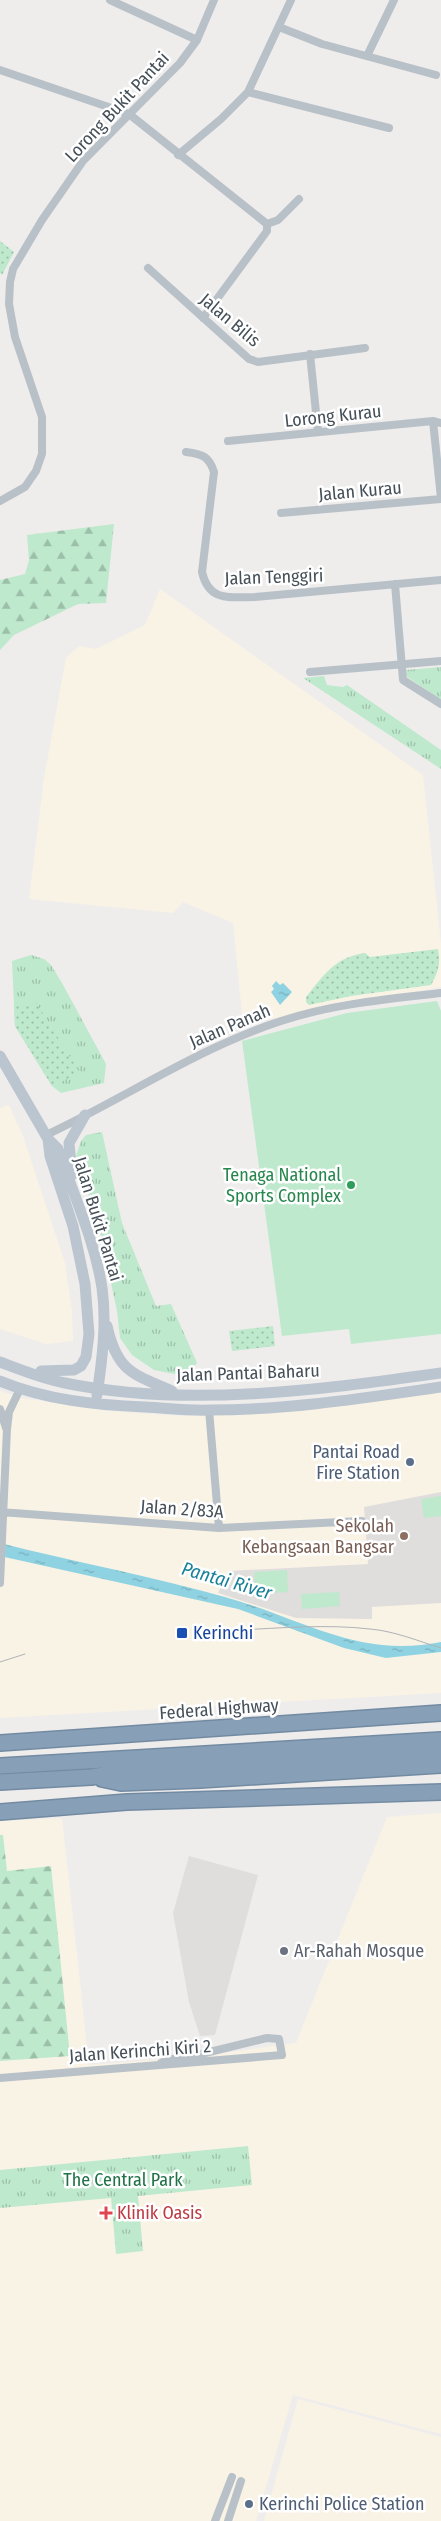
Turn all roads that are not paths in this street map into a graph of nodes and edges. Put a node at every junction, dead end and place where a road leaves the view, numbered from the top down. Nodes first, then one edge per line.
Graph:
1 (110, 0) edge
2 (214, 0) edge
3 (291, 0) edge
4 (394, 0) edge
5 (279, 27) junction
6 (197, 40) junction
7 (367, 56) junction
8 (0, 70) edge
9 (436, 74) dead end
10 (248, 92) junction
11 (129, 114) junction
12 (388, 128) dead end
13 (178, 155) junction
14 (299, 199) dead end
15 (267, 224) junction
16 (148, 268) dead end
17 (203, 318) junction
18 (365, 348) dead end
19 (310, 354) junction
20 (437, 422) edge
21 (318, 432) junction
22 (228, 441) dead end
23 (186, 452) dead end
24 (441, 498) edge
25 (0, 500) edge
26 (281, 514) dead end
27 (441, 580) edge
28 (396, 584) junction
29 (441, 661) edge
30 (402, 664) junction
31 (310, 672) dead end
32 (441, 704) edge
33 (441, 993) edge
34 (0, 1056) edge
35 (85, 1115) junction
36 (47, 1137) junction
37 (77, 1204) junction
38 (104, 1312) junction
39 (0, 1362) edge
40 (19, 1369) junction
41 (441, 1373) edge
42 (0, 1381) edge
43 (441, 1387) edge
44 (20, 1389) junction
45 (98, 1389) junction
46 (179, 1394) junction
47 (96, 1404) junction
48 (0, 1409) edge
49 (209, 1410) junction
50 (7, 1430) junction
51 (2, 1512) edge
52 (362, 1521) dead end
53 (219, 1528) junction
54 (0, 1583) edge
55 (441, 1713) edge
56 (441, 1740) edge
57 (0, 1742) edge
58 (441, 1754) edge
59 (28, 1765) junction
60 (441, 1765) edge
61 (0, 1766) edge
62 (199, 1769) junction
63 (90, 1777) junction
64 (0, 1782) edge
65 (441, 1792) edge
66 (0, 1812) edge
67 (161, 2063) junction
68 (0, 2078) edge
69 (232, 2477) dead end
70 (241, 2481) dead end
71 (215, 2521) edge
72 (228, 2521) edge

1 - 6 street
2 - 6 street, Lorong Bukit Pantai
3 - 5 street
4 - 7 street
5 - 7 street
5 - 10 street
6 - 11 street, Lorong Bukit Pantai
7 - 9 street
8 - 11 street
10 - 12 street
10 - 13 street
11 - 13 street
11 - 25 street, Lorong Bukit Pantai
13 - 15 street
14 - 15 street
15 - 17 street
16 - 17 street, Jalan Bilis
17 - 19 street, Jalan Bilis
18 - 19 street, Jalan Bilis
19 - 21 street
20 - 21 street, Lorong Kurau
20 - 24 street
21 - 22 street, Lorong Kurau
23 - 28 street, Jalan Tenggiri
24 - 26 street, Jalan Kurau
27 - 28 street, Jalan Tenggiri
28 - 30 street
29 - 30 street
30 - 31 street
30 - 32 street
33 - 35 street, Jalan Panah
34 - 36 main road, Jalan Bukit Pantai
35 - 36 street, Jalan Panah
35 - 37 main road
36 - 37 main road, Jalan Bukit Pantai
36 - 40 main road, Jalan Bukit Pantai
37 - 38 main road, Jalan Bukit Pantai
38 - 45 main road, Jalan Bukit Pantai
38 - 46 main road
39 - 40 main road, Jalan Pantai Baharu
40 - 45 main road, Jalan Pantai Baharu
41 - 46 main road, Jalan Pantai Baharu
42 - 44 main road, Jalan Pantai Baharu
43 - 49 main road, Jalan Pantai Baharu
44 - 47 main road, Jalan Pantai Baharu
44 - 50 street
45 - 46 main road, Jalan Pantai Baharu
45 - 47 main road, Jalan Bukit Pantai
47 - 49 main road, Jalan Pantai Baharu
48 - 50 street
49 - 53 street
50 - 51 street
51 - 53 street, Jalan 2/83A
51 - 54 street
52 - 53 street, Jalan 2/83A
55 - 57 highway, Federal Highway
56 - 59 highway
58 - 62 highway
59 - 61 highway
59 - 62 highway
60 - 63 highway
62 - 63 highway
63 - 64 highway
65 - 66 highway
67 - 67 street, Jalan Kerinchi Kiri 2
67 - 68 street, Jalan Kerinchi Kiri 2
69 - 71 street
70 - 72 street

